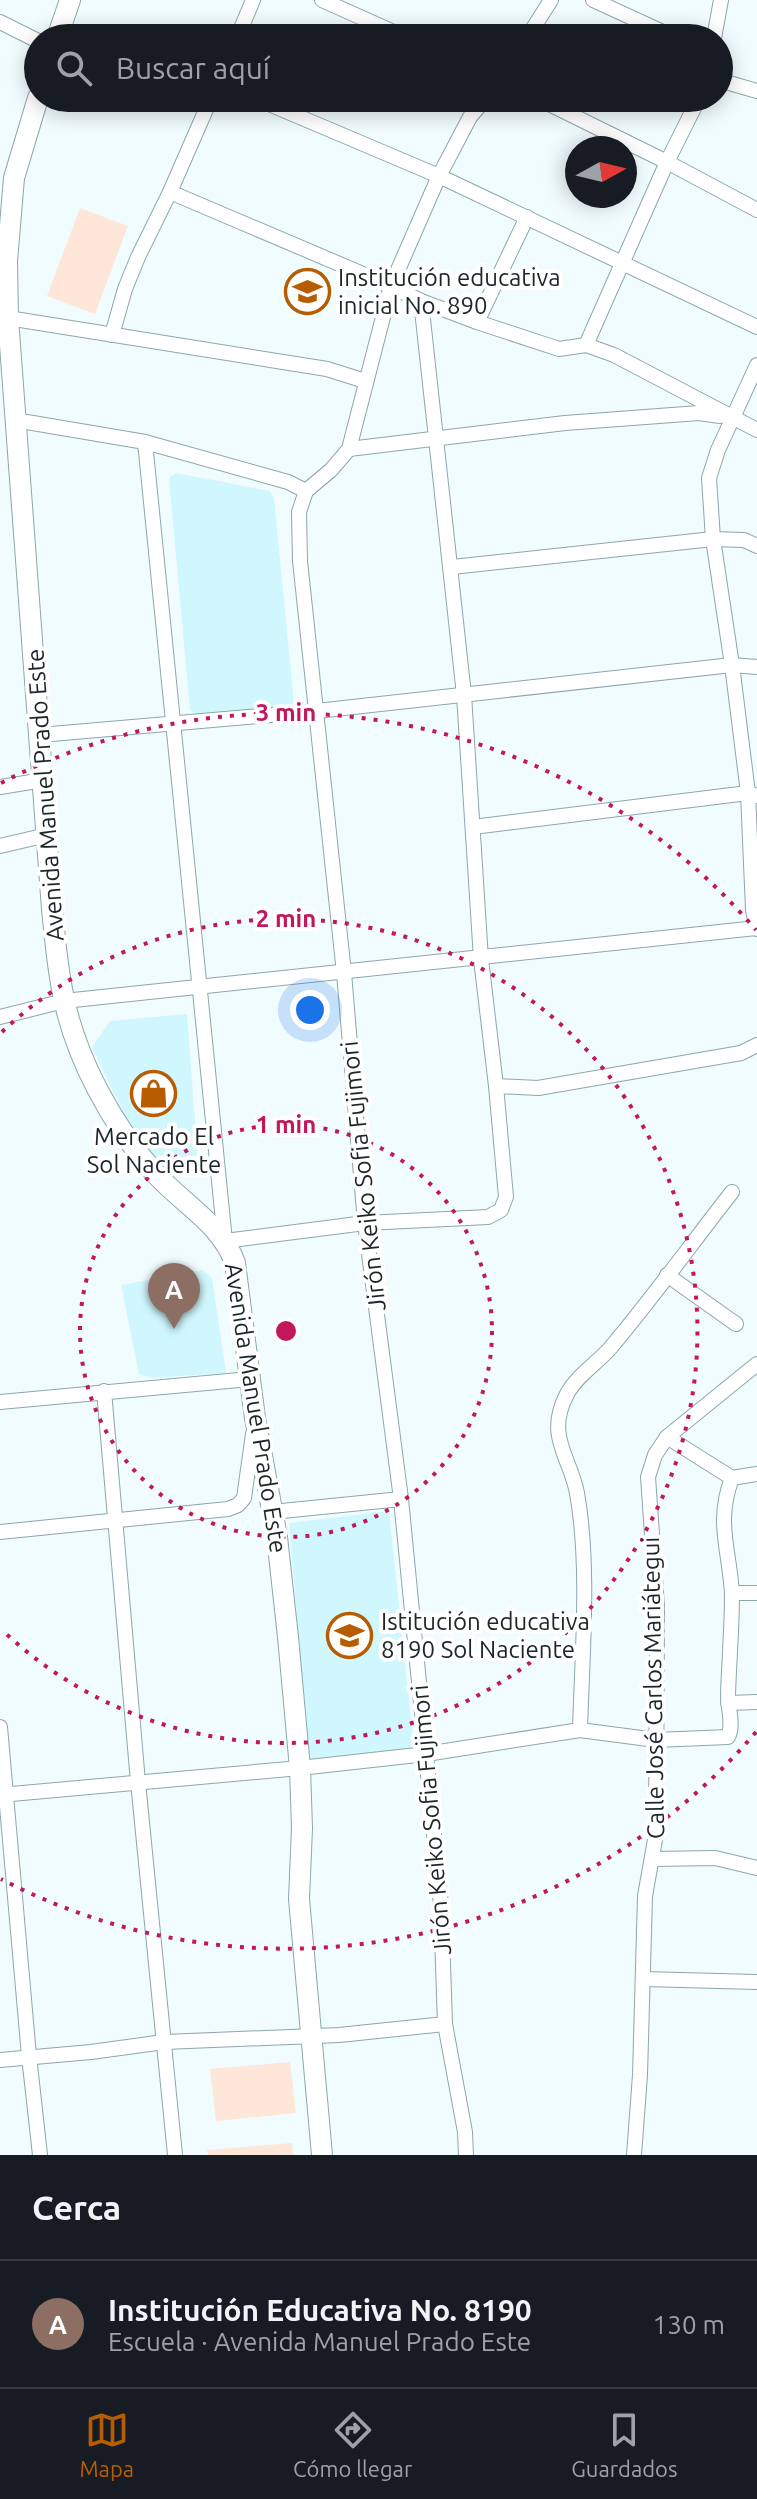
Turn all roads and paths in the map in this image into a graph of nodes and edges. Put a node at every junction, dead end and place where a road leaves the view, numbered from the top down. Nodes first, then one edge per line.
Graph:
1 (70, 0) edge
2 (253, 0) edge
3 (322, 0) edge
4 (551, 0) edge
5 (593, 0) edge
6 (721, 0) edge
7 (0, 22) edge
8 (62, 24) edge
9 (243, 24) edge
10 (376, 24) edge
11 (536, 24) edge
12 (645, 24) edge
13 (717, 24) edge
14 (24, 34) edge
15 (733, 84) edge
16 (757, 91) edge
17 (34, 112) edge
18 (205, 112) edge
19 (288, 112) edge
20 (474, 112) edge
21 (565, 112) edge
22 (692, 112) edge
23 (667, 162) junction
24 (439, 176) junction
25 (170, 192) junction
26 (757, 210) edge
27 (527, 217) junction
28 (624, 262) junction
29 (391, 286) junction
30 (421, 301) junction
31 (8, 318) junction
32 (477, 322) junction
33 (757, 327) edge
34 (112, 335) junction
35 (586, 345) junction
36 (757, 365) edge
37 (365, 381) junction
38 (733, 418) junction
39 (15, 420) junction
40 (757, 430) edge
41 (435, 437) junction
42 (145, 442) junction
43 (349, 449) junction
44 (306, 491) junction
45 (713, 539) junction
46 (757, 546) edge
47 (452, 567) junction
48 (732, 665) junction
49 (757, 667) edge
50 (464, 695) junction
51 (317, 711) junction
52 (174, 723) junction
53 (40, 735) junction
54 (43, 780) junction
55 (0, 787) edge
56 (752, 794) edge
57 (473, 827) junction
58 (47, 835) junction
59 (0, 846) edge
60 (755, 911) edge
61 (757, 929) edge
62 (481, 959) junction
63 (344, 973) junction
64 (199, 987) junction
65 (64, 1001) junction
66 (0, 1017) edge
67 (757, 1045) edge
68 (496, 1086) junction
69 (732, 1192) dead end
70 (365, 1223) junction
71 (225, 1241) junction
72 (667, 1275) junction
73 (736, 1324) dead end
74 (757, 1364) edge
75 (250, 1379) junction
76 (104, 1391) junction
77 (0, 1402) edge
78 (255, 1418) junction
79 (667, 1437) junction
80 (757, 1474) edge
81 (732, 1478) junction
82 (401, 1499) junction
83 (272, 1512) junction
84 (116, 1522) junction
85 (0, 1532) edge
86 (732, 1593) junction
87 (757, 1593) edge
88 (757, 1702) edge
89 (728, 1703) junction
90 (0, 1727) edge
91 (580, 1730) junction
92 (656, 1740) junction
93 (426, 1754) junction
94 (300, 1768) junction
95 (138, 1782) junction
96 (3, 1794) edge
97 (653, 1859) junction
98 (757, 1868) edge
99 (18, 1927) junction
100 (0, 1929) edge
101 (643, 1979) junction
102 (757, 1982) edge
103 (445, 2024) junction
104 (311, 2037) junction
105 (164, 2042) junction
106 (29, 2056) junction
107 (0, 2060) edge
108 (40, 2155) edge
109 (175, 2155) edge
110 (322, 2155) edge
111 (466, 2155) edge
112 (634, 2155) edge

1 - 8 street
2 - 9 street
3 - 10 street
4 - 11 street
5 - 12 street
6 - 13 street
7 - 14 street
15 - 16 street
17 - 31 street, Avenida Manuel Prado Este
18 - 25 street
19 - 24 street
20 - 24 street
21 - 23 street
22 - 23 street
23 - 26 street
23 - 28 street
24 - 27 street
24 - 29 street
25 - 29 street
25 - 34 street
27 - 28 street
27 - 32 street
28 - 33 street
28 - 35 street
29 - 30 street
29 - 37 street
30 - 32 street
30 - 41 street
31 - 34 street
31 - 39 street, Avenida Manuel Prado Este
32 - 35 street
34 - 37 street
35 - 38 street
36 - 38 street
37 - 43 street
38 - 40 street
38 - 41 street
38 - 45 street
39 - 42 street
39 - 53 street, Avenida Manuel Prado Este
41 - 43 street
41 - 47 street
42 - 44 street
42 - 52 street
43 - 44 street
44 - 51 street, Jirón Keiko Sofia Fujimori
45 - 46 street
45 - 47 street
45 - 48 street
47 - 50 street
48 - 49 street
48 - 50 street
48 - 56 street
50 - 51 street
50 - 57 street
51 - 52 street
51 - 63 street, Jirón Keiko Sofia Fujimori
52 - 53 street
52 - 64 street
53 - 54 street, Avenida Manuel Prado Este
54 - 55 street
54 - 58 street, Avenida Manuel Prado Este
56 - 57 street
56 - 60 street
57 - 62 street
58 - 59 street
58 - 65 street, Avenida Manuel Prado Este
60 - 61 street
61 - 62 street
62 - 63 street
62 - 68 street
63 - 64 street
63 - 70 street, Jirón Keiko Sofia Fujimori
64 - 65 street
64 - 71 street
65 - 66 street
65 - 71 street, Avenida Manuel Prado Este
67 - 68 street
68 - 70 street
69 - 72 street
70 - 71 street
70 - 82 street, Jirón Keiko Sofia Fujimori
71 - 75 street, Avenida Manuel Prado Este
72 - 73 street
72 - 91 street
74 - 79 street, Calle José Carlos Mariátegui
75 - 76 street
75 - 78 street, Avenida Manuel Prado Este
76 - 77 street
76 - 84 street
78 - 83 street, Avenida Manuel Prado Este
78 - 84 street
79 - 81 street
79 - 92 street, Calle José Carlos Mariátegui
80 - 81 street
81 - 86 street
82 - 83 street
82 - 93 street, Jirón Keiko Sofia Fujimori
83 - 94 street, Avenida Manuel Prado Este
84 - 85 street
84 - 95 street
86 - 87 street
86 - 89 street
88 - 89 street
89 - 92 street
90 - 96 street
91 - 92 street
91 - 93 street
92 - 97 street, Calle José Carlos Mariátegui
93 - 94 street
93 - 103 street, Jirón Keiko Sofia Fujimori
94 - 95 street
94 - 104 street, Avenida Manuel Prado Este
95 - 96 street
95 - 105 street
96 - 99 street
97 - 98 street
97 - 101 street, Calle José Carlos Mariátegui
99 - 100 street
99 - 106 street
101 - 102 street
101 - 112 street, Calle José Carlos Mariátegui
103 - 104 street
103 - 111 street, Jirón Keiko Sofia Fujimori
104 - 105 street
104 - 110 street, Avenida Manuel Prado Este
105 - 106 street
105 - 109 street
106 - 107 street
106 - 108 street

